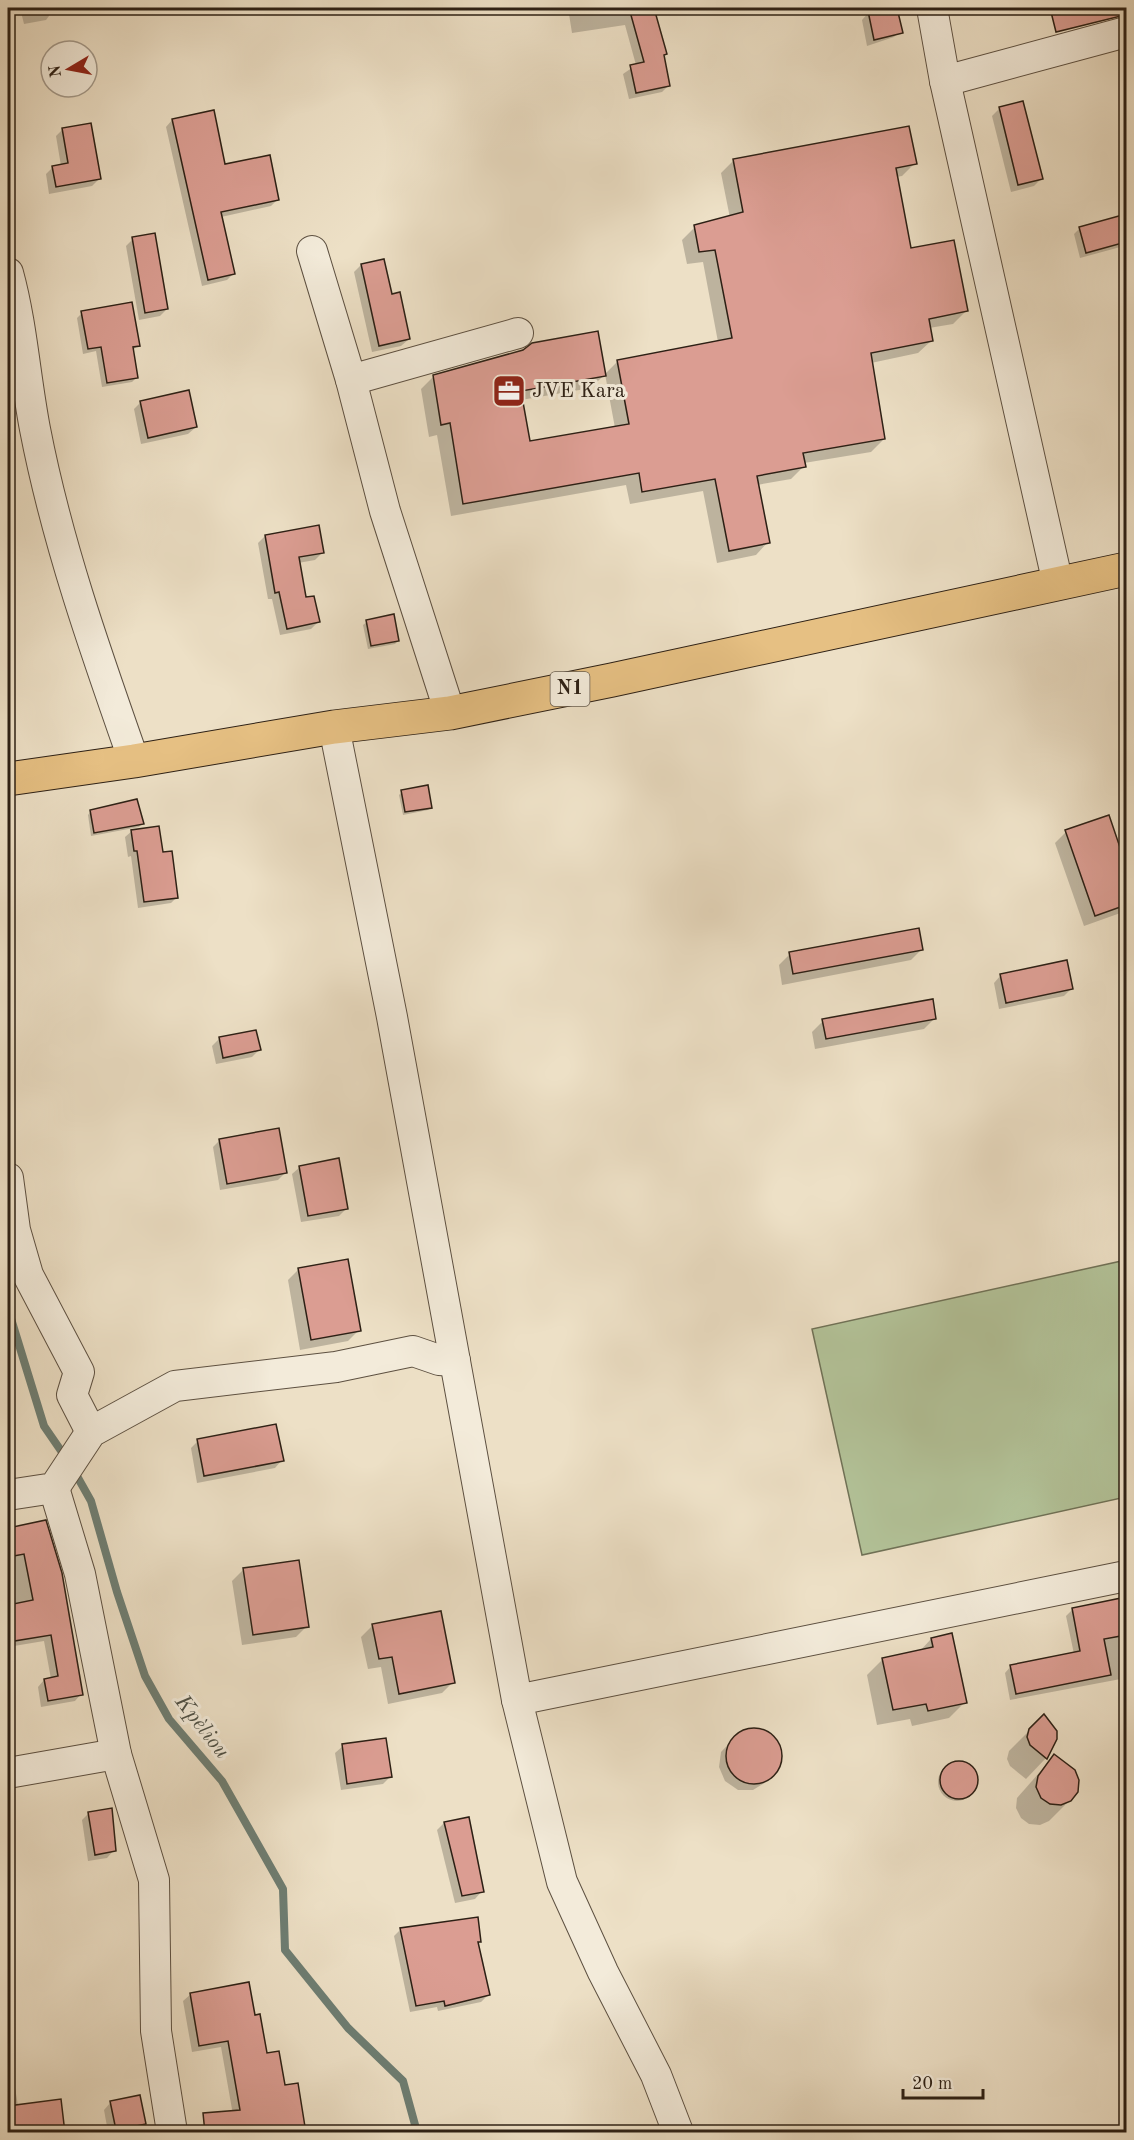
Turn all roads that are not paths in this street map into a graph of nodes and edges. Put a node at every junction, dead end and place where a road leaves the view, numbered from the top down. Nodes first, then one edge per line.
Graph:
1 (932, 8) edge
2 (1126, 32) edge
3 (945, 81) junction
4 (312, 251) dead end
5 (8, 273) edge
6 (518, 333) dead end
7 (351, 380) junction
8 (1126, 569) edge
9 (1058, 584) junction
10 (450, 713) junction
11 (334, 727) junction
12 (134, 761) junction
13 (8, 779) edge
14 (8, 1178) edge
15 (455, 1361) junction
16 (86, 1439) junction
17 (57, 1482) junction
18 (8, 1495) edge
19 (1126, 1576) edge
20 (517, 1700) junction
21 (116, 1754) junction
22 (8, 1773) edge
23 (172, 2133) edge
24 (678, 2133) edge

1 - 3 street
2 - 3 street
3 - 9 street
4 - 7 street
5 - 12 street
6 - 7 street
7 - 10 street
8 - 9 highway, N1
9 - 10 highway, N1
10 - 11 highway, N1
11 - 12 highway, N1
11 - 15 street
12 - 13 highway, N1
14 - 16 street
15 - 16 street
15 - 20 street
16 - 17 street
17 - 18 street
17 - 21 street
19 - 20 street
20 - 24 street
21 - 22 street
21 - 23 street

